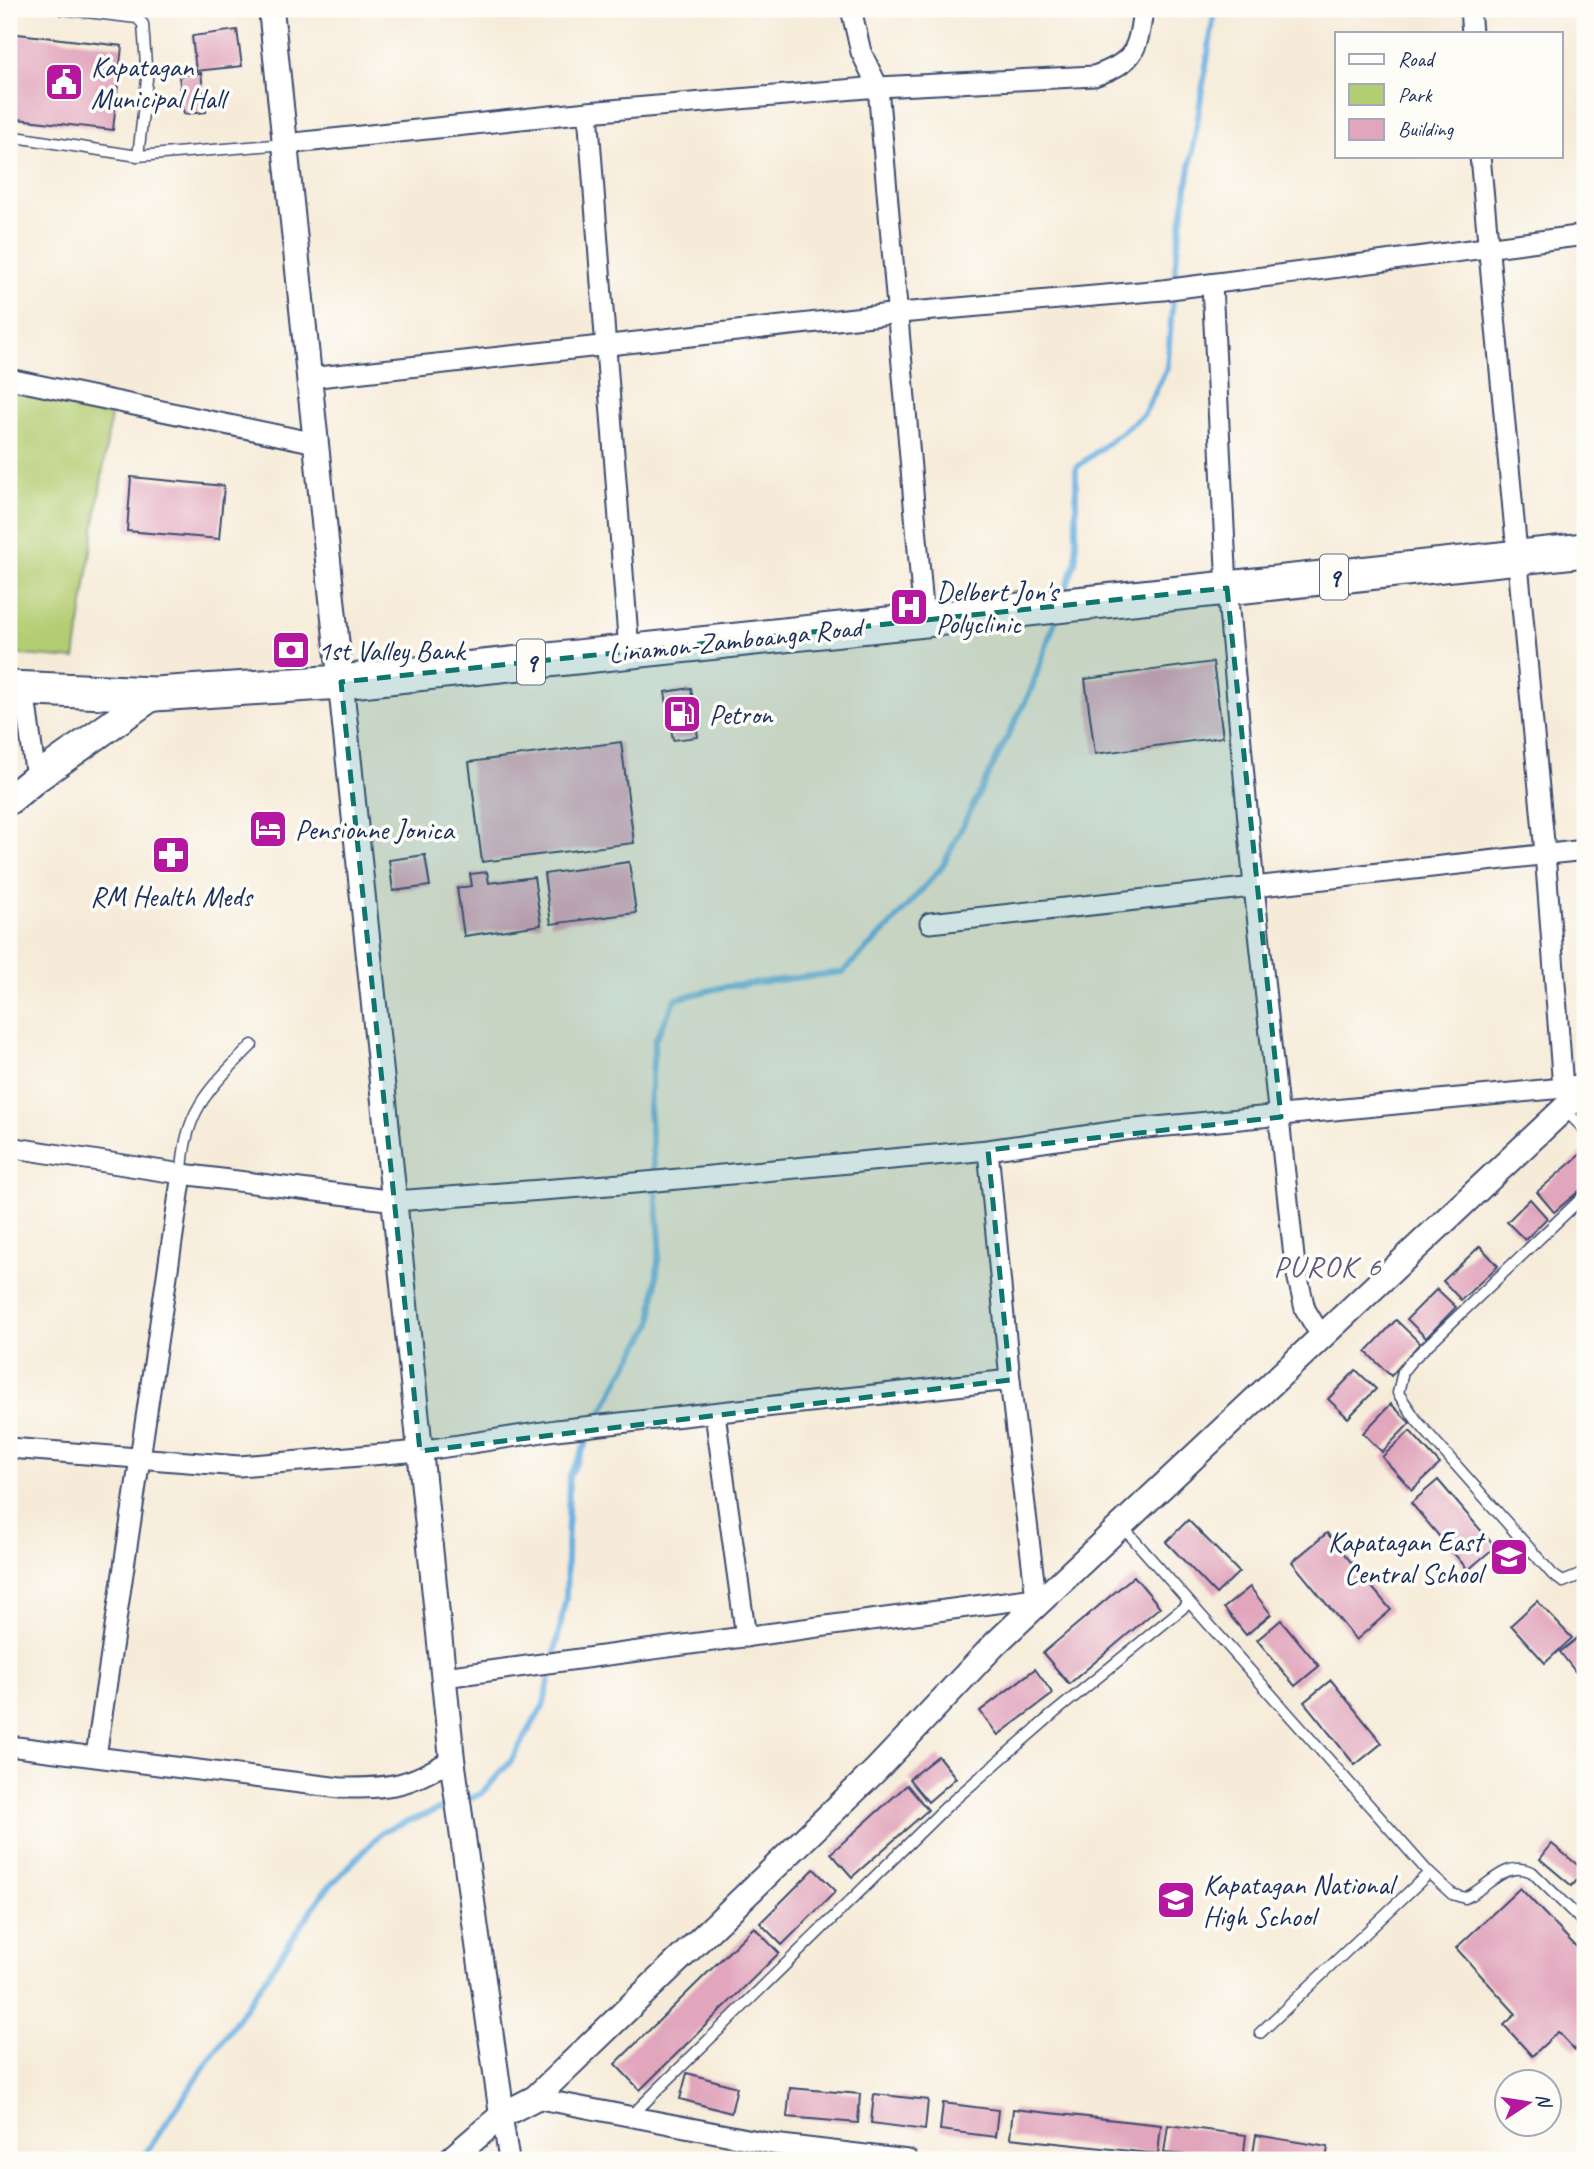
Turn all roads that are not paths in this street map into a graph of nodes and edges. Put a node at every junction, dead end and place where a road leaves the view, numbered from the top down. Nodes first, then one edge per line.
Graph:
1 (61, 9) edge
2 (271, 9) edge
3 (851, 9) edge
4 (1143, 9) edge
5 (1470, 9) edge
6 (1472, 32) edge
7 (878, 87) junction
8 (588, 113) junction
9 (9, 136) edge
10 (285, 144) junction
11 (138, 156) junction
12 (1480, 158) edge
13 (1585, 235) edge
14 (1489, 250) junction
15 (1206, 285) junction
16 (900, 313) junction
17 (606, 346) junction
18 (9, 379) edge
19 (309, 379) junction
20 (316, 443) junction
21 (1585, 550) edge
22 (1519, 557) junction
23 (1227, 588) junction
24 (924, 619) junction
25 (629, 651) junction
26 (341, 682) junction
27 (17, 689) edge
28 (155, 694) junction
29 (36, 778) junction
30 (9, 800) edge
31 (1585, 850) edge
32 (1545, 853) junction
33 (1254, 887) junction
34 (930, 923) dead end
35 (251, 1045) dead end
36 (1585, 1083) edge
37 (1571, 1095) edge
38 (1281, 1117) junction
39 (1585, 1130) edge
40 (9, 1147) edge
41 (988, 1150) junction
42 (182, 1174) junction
43 (1585, 1195) edge
44 (395, 1201) junction
45 (1321, 1336) junction
46 (1010, 1380) junction
47 (715, 1414) junction
48 (9, 1448) edge
49 (420, 1451) junction
50 (142, 1460) junction
51 (1120, 1525) junction
52 (1585, 1573) edge
53 (1036, 1602) junction
54 (1189, 1603) junction
55 (746, 1637) junction
56 (444, 1678) junction
57 (9, 1746) edge
58 (96, 1756) junction
59 (454, 1770) junction
60 (1429, 1873) junction
61 (1585, 1924) edge
62 (1259, 2033) dead end
63 (535, 2098) junction
64 (502, 2115) junction
65 (629, 2118) junction
66 (772, 2152) edge
67 (450, 2160) edge
68 (509, 2160) edge
69 (908, 2160) edge

1 - 11 lane
2 - 10 street
3 - 7 street
4 - 7 street
5 - 6 street
7 - 8 street
7 - 16 street
8 - 10 street
8 - 17 street
9 - 11 lane
10 - 11 lane
10 - 19 street
12 - 14 street
13 - 14 street
14 - 15 street
14 - 22 street
15 - 16 street
15 - 23 street
16 - 17 street
16 - 24 street
17 - 19 street
17 - 25 street
18 - 20 street
19 - 20 street
20 - 26 street
21 - 22 highway, Linamon-Zamboanga Road / 9
22 - 23 highway, Linamon-Zamboanga Road / 9
22 - 32 street
23 - 24 highway, Linamon-Zamboanga Road / 9
23 - 33 street
24 - 25 highway, Linamon-Zamboanga Road / 9
25 - 26 highway, Linamon-Zamboanga Road / 9
26 - 28 highway, Linamon-Zamboanga Road / 9
26 - 44 street
27 - 28 highway, Linamon-Zamboanga Road / 9
27 - 29 street
28 - 29 main road
29 - 30 main road
31 - 32 street
32 - 33 street
32 - 37 street
33 - 34 street
33 - 38 street
35 - 42 lane
36 - 37 street
37 - 38 street
37 - 39 lane
37 - 45 street
38 - 41 street
38 - 45 street
40 - 42 street
41 - 44 street
41 - 46 street
42 - 44 street
42 - 50 street
43 - 52 lane
44 - 49 street
45 - 51 street
46 - 47 street
46 - 53 street
47 - 49 street
47 - 55 street
48 - 50 street
49 - 50 street
49 - 56 street
50 - 58 street
51 - 53 street
51 - 54 lane
53 - 55 street
53 - 63 street
54 - 60 lane
54 - 65 lane
55 - 56 street
56 - 59 street
57 - 58 street
58 - 59 street
59 - 64 street
60 - 61 lane
60 - 62 lane
63 - 64 street
63 - 65 street
64 - 67 street
64 - 68 street
65 - 66 street
66 - 69 street

